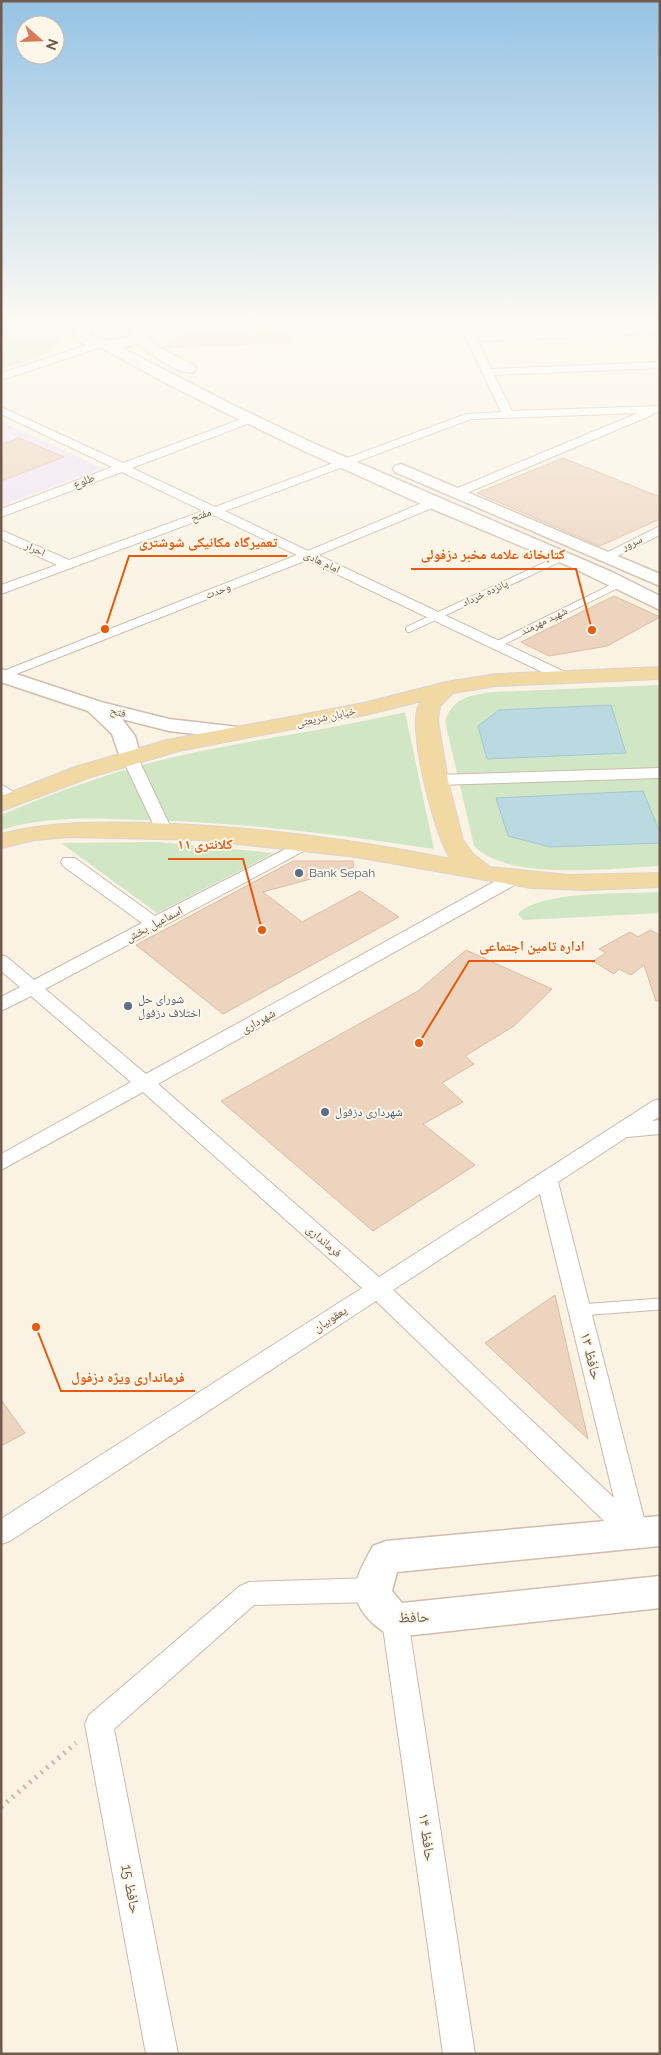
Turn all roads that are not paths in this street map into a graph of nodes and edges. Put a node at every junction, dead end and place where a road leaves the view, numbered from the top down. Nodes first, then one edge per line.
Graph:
1 (19, 419) edge
2 (251, 419) joint
3 (462, 419) edge
4 (635, 419) edge
5 (347, 454) junction
6 (366, 454) junction
7 (120, 468) junction
8 (457, 493) junction
9 (433, 502) junction
10 (213, 511) junction
11 (1, 514) edge
12 (660, 530) edge
13 (1, 534) edge
14 (308, 555) junction
15 (604, 556) junction
16 (561, 558) junction
17 (68, 565) junction
18 (581, 566) junction
19 (660, 580) edge
20 (619, 584) junction
21 (1, 590) edge
22 (660, 604) edge
23 (435, 616) junction
24 (409, 629) dead end
25 (496, 645) junction
26 (660, 673) edge
27 (2, 675) edge
28 (562, 676) junction
29 (446, 688) junction
30 (94, 706) junction
31 (238, 733) junction
32 (130, 758) junction
33 (660, 772) edge
34 (437, 780) junction
35 (6, 797) edge
36 (164, 830) junction
37 (1, 841) edge
38 (307, 843) junction
39 (69, 862) dead end
40 (483, 872) junction
41 (514, 878) junction
42 (660, 880) edge
43 (154, 924) junction
44 (1, 961) edge
45 (33, 988) junction
46 (1, 1005) edge
47 (146, 1084) junction
48 (660, 1106) edge
49 (660, 1127) edge
50 (621, 1130) junction
51 (1, 1163) edge
52 (547, 1178) junction
53 (378, 1289) junction
54 (660, 1304) edge
55 (580, 1310) junction
56 (647, 1532) edge
57 (1, 1534) edge
58 (373, 1590) junction
59 (659, 1596) edge
60 (394, 1620) junction
61 (162, 2054) edge
62 (459, 2054) edge

1 - 7 street, امام هادی
2 - 5 main road
2 - 7 street, طلوع
3 - 6 street
4 - 8 street
5 - 6 main road
5 - 9 main road
5 - 10 street, مفتح
6 - 8 main road
7 - 10 street, امام هادی
7 - 11 street, طلوع
8 - 15 main road
9 - 14 street, وحدت
9 - 16 main road
10 - 14 street, امام هادی
10 - 17 street, مفتح
12 - 15 street, سرور
13 - 17 street, احرار
14 - 23 street, امام هادی
14 - 27 street, وحدت
15 - 18 main road
15 - 19 main road
16 - 18 main road
16 - 23 lane, پانزده خرداد
17 - 21 street, مفتح
18 - 20 main road
20 - 22 main road
20 - 25 lane, شهید مهرمند
23 - 24 lane, پانزده خرداد
23 - 25 street, امام هادی
25 - 28 street, امام هادی
26 - 28 main road, خیابان شریعتی
27 - 30 main road, فتح
28 - 29 main road, خیابان شریعتی
29 - 31 main road, خیابان شریعتی
29 - 34 main road
30 - 31 main road, فتح
30 - 32 main road
31 - 32 main road, خیابان شریعتی
32 - 35 main road, خیابان شریعتی
32 - 36 street
33 - 34 street
34 - 40 main road
36 - 37 main road
36 - 38 main road
38 - 40 main road
38 - 43 street, اسماعیل بخش
39 - 43 street
40 - 41 main road
41 - 42 main road
41 - 47 street, شهرداری
43 - 45 street, اسماعیل بخش
44 - 45 street, فرمانداری
45 - 46 street, اسماعیل بخش
45 - 47 street, فرمانداری
47 - 51 street, شهرداری
47 - 53 street, فرمانداری
48 - 50 street, یعقوبیان
49 - 50 street
50 - 52 street, یعقوبیان
52 - 53 street, یعقوبیان
52 - 55 street, حافظ ۱۳
53 - 56 street, فرمانداری
53 - 57 street, یعقوبیان
54 - 55 lane
55 - 56 street, حافظ ۱۳
56 - 58 main road
58 - 60 main road, حافظ
58 - 61 street, حافظ 15
59 - 60 main road, حافظ
60 - 62 street, حافظ ۱۴

